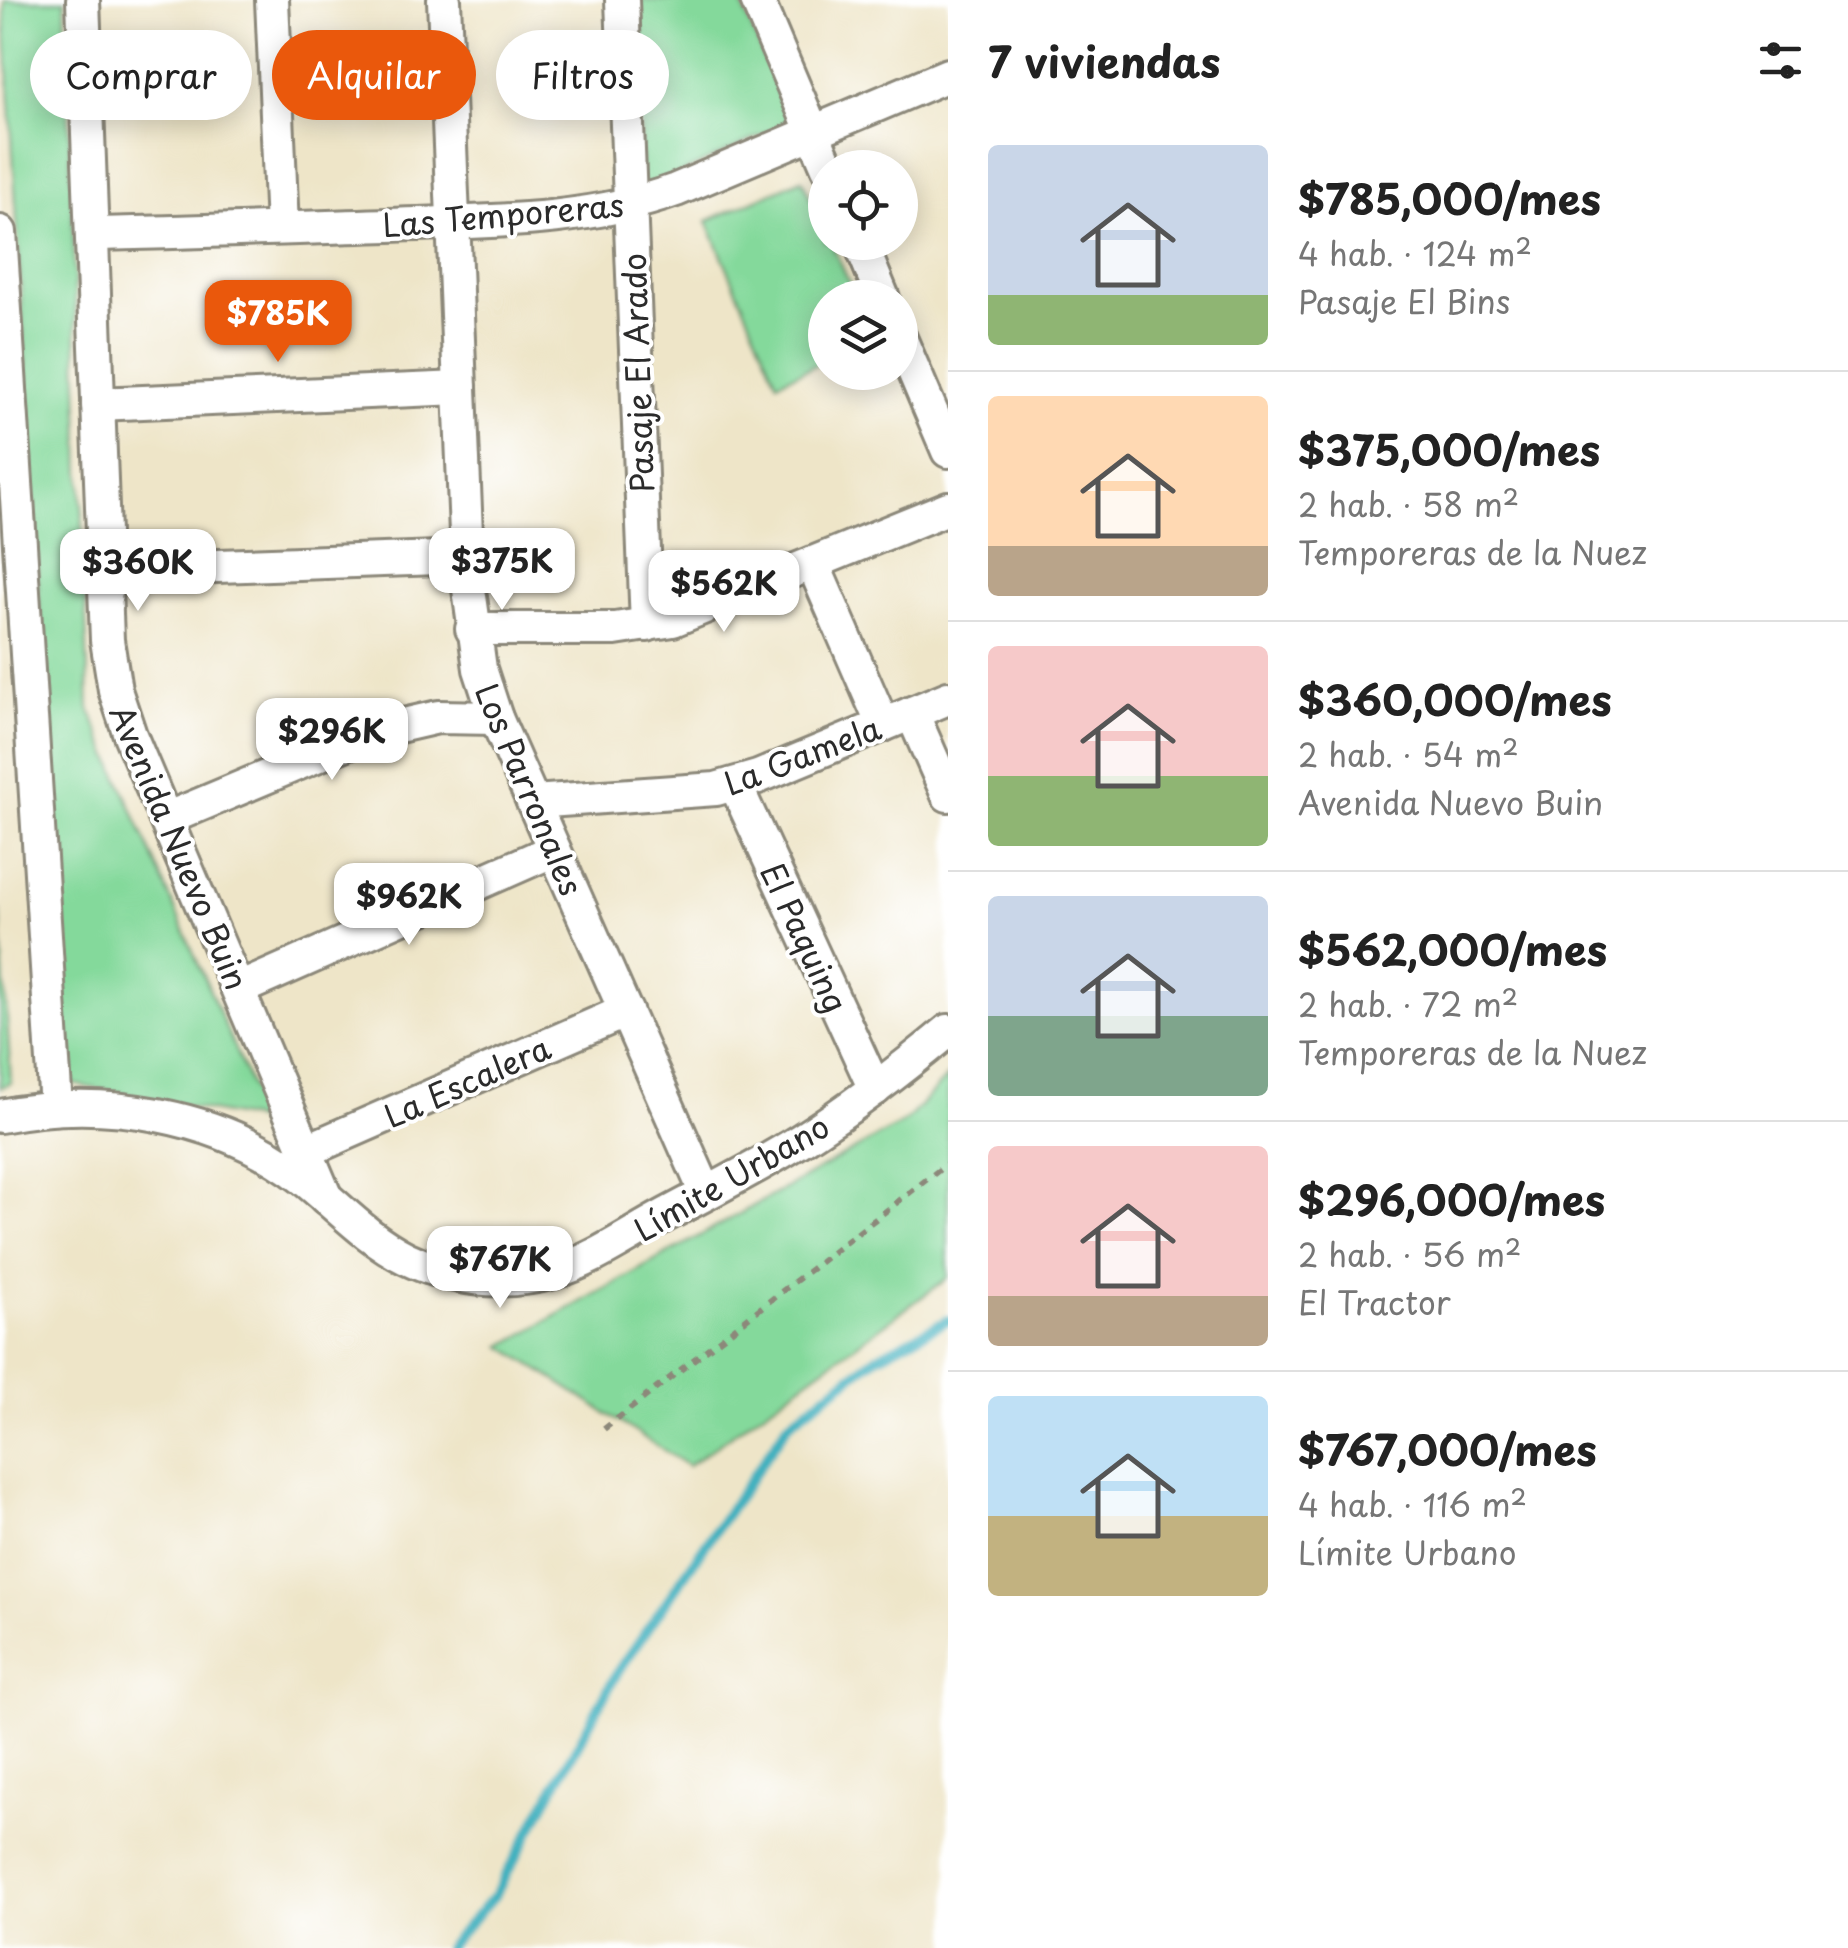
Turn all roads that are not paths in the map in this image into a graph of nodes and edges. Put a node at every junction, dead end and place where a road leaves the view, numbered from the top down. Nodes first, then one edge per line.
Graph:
1 (83, 0) edge
2 (272, 0) edge
3 (444, 0) edge
4 (622, 0) edge
5 (757, 0) edge
6 (948, 75) edge
7 (813, 132) junction
8 (820, 150) edge
9 (630, 205) junction
10 (453, 222) junction
11 (282, 228) junction
12 (0, 232) edge
13 (92, 234) junction
14 (0, 244) edge
15 (918, 380) edge
16 (460, 388) junction
17 (98, 404) junction
18 (948, 451) edge
19 (948, 508) edge
20 (467, 557) junction
21 (814, 564) junction
22 (105, 570) junction
23 (647, 625) junction
24 (472, 629) junction
25 (948, 698) edge
26 (496, 718) junction
27 (16, 719) edge
28 (898, 719) junction
29 (735, 784) junction
30 (948, 794) edge
31 (533, 802) junction
32 (166, 819) junction
33 (554, 850) junction
34 (239, 989) junction
35 (626, 1011) junction
36 (948, 1031) edge
37 (875, 1089) junction
38 (56, 1108) junction
39 (0, 1116) edge
40 (308, 1150) junction
41 (706, 1193) junction
42 (326, 1198) junction

1 - 13 street, Avenida Nuevo Buin
2 - 11 street
3 - 10 street, Los Parronales
4 - 9 street, Pasaje El Arado
5 - 7 street
6 - 7 street, Las Temporeras
7 - 8 street
7 - 9 street, Las Temporeras
9 - 10 street, Las Temporeras
9 - 23 street, Pasaje El Arado
10 - 11 street, Las Temporeras
10 - 16 street, Los Parronales
11 - 13 street, Las Temporeras
12 - 14 street
13 - 17 street, Avenida Nuevo Buin
14 - 27 street
15 - 18 street
16 - 17 street
16 - 20 street, Los Parronales
17 - 22 street, Avenida Nuevo Buin
19 - 21 street
20 - 22 street
20 - 24 street, Los Parronales
21 - 23 street
21 - 28 street
22 - 32 street, Avenida Nuevo Buin
23 - 24 street
24 - 26 street, Los Parronales
25 - 28 street, La Gamela
26 - 31 street, Los Parronales
26 - 32 street
27 - 38 street
28 - 29 street, La Gamela
28 - 30 street
29 - 31 street, La Gamela
29 - 37 street, El Paquing
31 - 33 street, Los Parronales
32 - 34 street, Avenida Nuevo Buin
33 - 34 street
33 - 35 street, Los Parronales
34 - 40 street, Avenida Nuevo Buin
35 - 40 street, La Escalera
35 - 41 street, Los Parronales
36 - 37 street, Límite Urbano
37 - 41 street, Límite Urbano
38 - 39 street, Límite Urbano
38 - 42 street, Límite Urbano
40 - 42 street, Avenida Nuevo Buin
41 - 42 street, Límite Urbano

